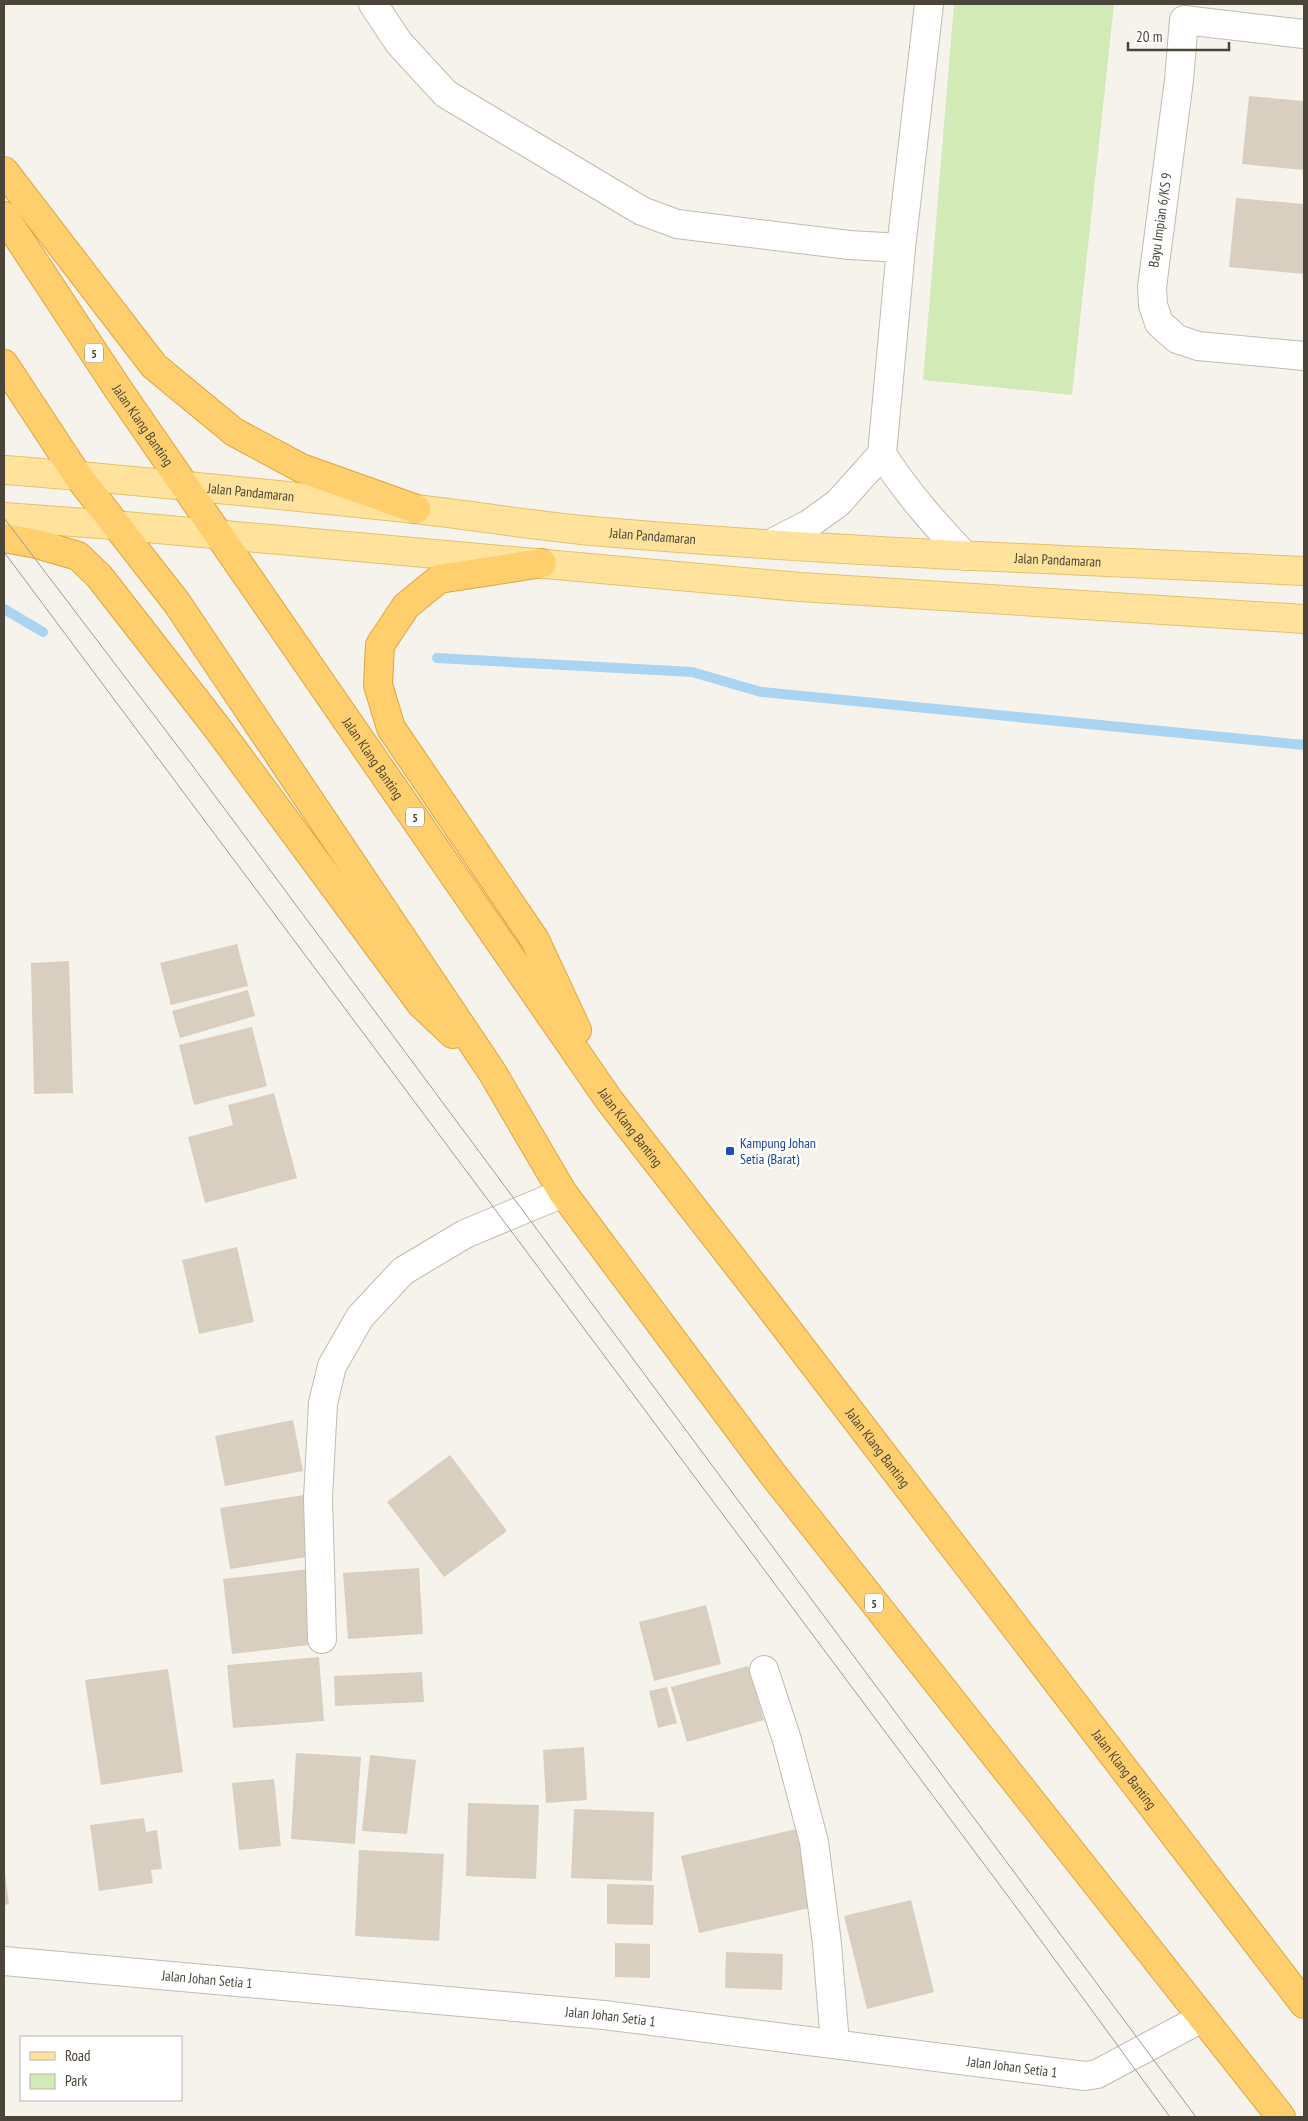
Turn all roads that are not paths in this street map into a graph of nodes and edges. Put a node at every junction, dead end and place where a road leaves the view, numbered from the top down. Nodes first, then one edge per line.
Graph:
1 (373, 4) edge
2 (929, 4) edge
3 (1185, 12) edge
4 (1304, 34) edge
5 (4, 171) edge
6 (4, 216) edge
7 (901, 248) junction
8 (1304, 356) edge
9 (4, 364) edge
10 (882, 454) junction
11 (4, 470) edge
12 (77, 476) junction
13 (187, 487) junction
14 (416, 509) junction
15 (4, 517) edge
16 (114, 525) junction
17 (220, 535) junction
18 (4, 538) edge
19 (770, 544) junction
20 (965, 556) junction
21 (542, 563) junction
22 (1304, 570) edge
23 (1304, 618) edge
24 (492, 1072) junction
25 (609, 1100) junction
26 (563, 1193) junction
27 (322, 1639) dead end
28 (764, 1670) dead end
29 (4, 1961) edge
30 (1304, 2004) edge
31 (1202, 2018) junction
32 (835, 2044) junction
33 (1281, 2117) edge

1 - 7 street
2 - 7 street
3 - 4 street, Bayu Impian 6/KS 9
3 - 8 street, Bayu Impian 6/KS 9
5 - 14 highway
6 - 13 highway, Jalan Klang Banting / 5
7 - 10 street
9 - 12 highway, 5
10 - 19 street
10 - 20 street
11 - 12 main road, Jalan Pandamaran
12 - 13 main road, Jalan Pandamaran
12 - 16 highway, 5
13 - 14 main road, Jalan Pandamaran
13 - 17 highway, Jalan Klang Banting / 5
14 - 19 main road, Jalan Pandamaran
15 - 16 main road
16 - 17 main road
16 - 24 highway, 5
17 - 21 main road
17 - 25 highway, Jalan Klang Banting / 5
18 - 24 highway
19 - 20 main road, Jalan Pandamaran
20 - 22 main road, Jalan Pandamaran
21 - 23 main road
21 - 25 highway
24 - 26 highway, 5
25 - 30 highway, Jalan Klang Banting / 5
26 - 27 street
26 - 31 highway, 5
28 - 32 street
29 - 32 street, Jalan Johan Setia 1
31 - 32 street, Jalan Johan Setia 1
31 - 33 highway, 5

